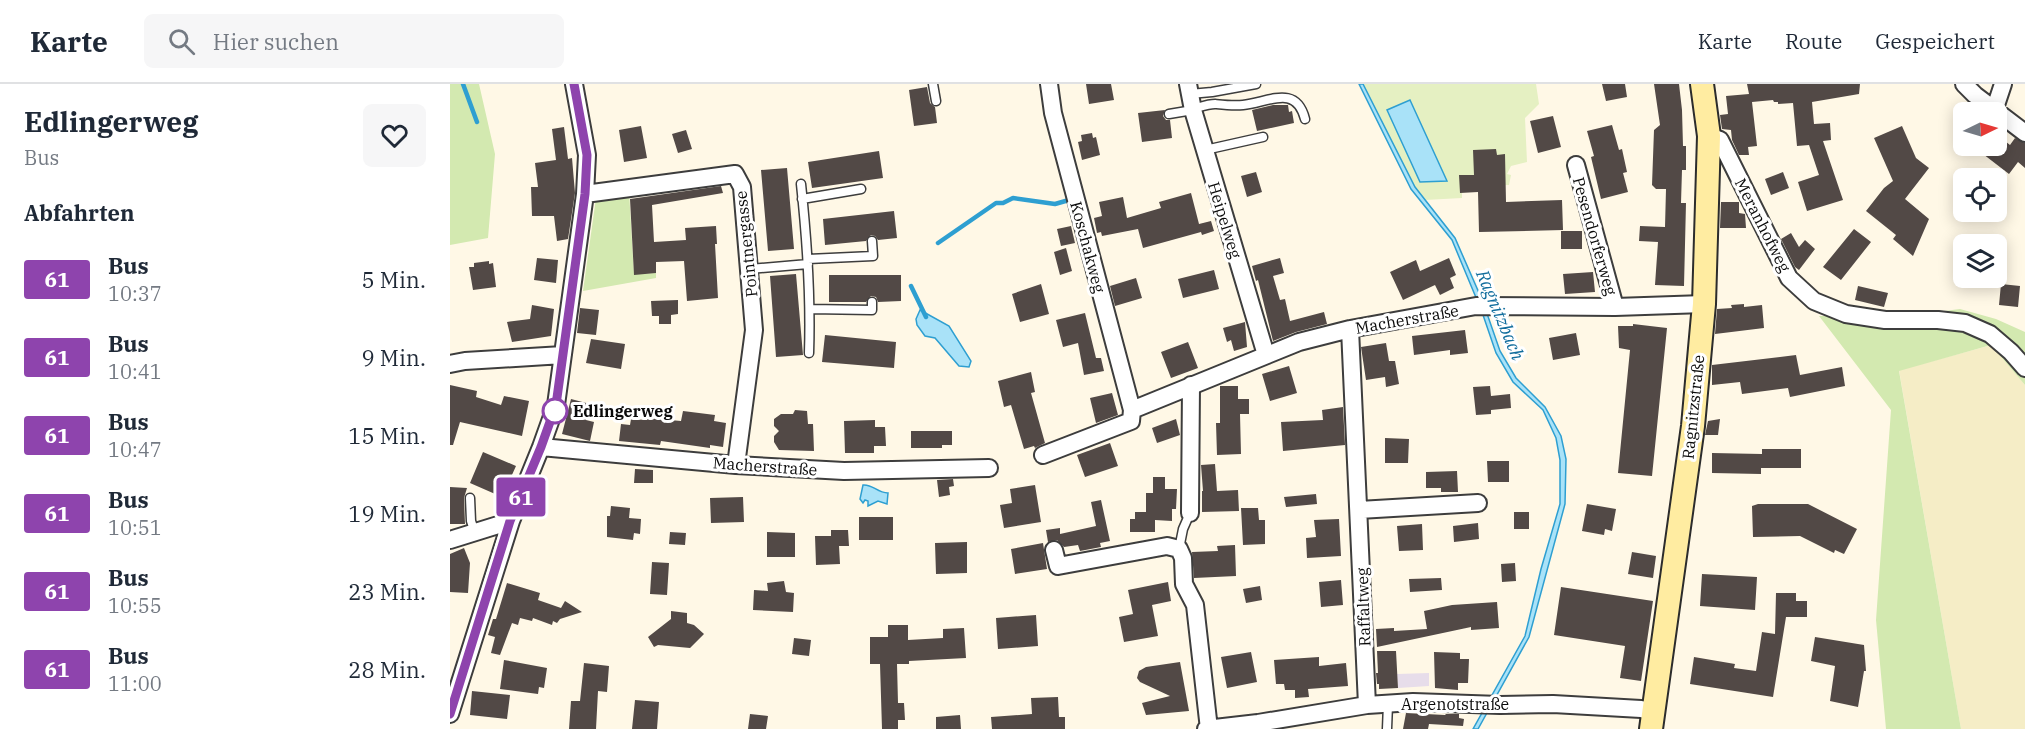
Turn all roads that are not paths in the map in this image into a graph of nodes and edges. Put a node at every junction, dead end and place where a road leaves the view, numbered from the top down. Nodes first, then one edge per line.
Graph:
1 (574, 84) edge
2 (933, 84) edge
3 (1049, 84) edge
4 (1256, 84) edge
5 (1702, 84) edge
6 (1964, 84) edge
7 (2003, 84) edge
8 (1191, 99) edge
9 (936, 101) dead end
10 (1984, 102) edge
11 (1997, 102) edge
12 (1169, 114) dead end
13 (1305, 119) dead end
14 (2007, 121) edge
15 (2025, 134) edge
16 (1709, 136) junction
17 (1263, 137) dead end
18 (1204, 150) junction
19 (1575, 165) dead end
20 (801, 183) dead end
21 (861, 189) dead end
22 (585, 194) junction
23 (802, 199) junction
24 (872, 241) dead end
25 (808, 262) junction
26 (749, 269) junction
27 (872, 302) dead end
28 (1704, 304) junction
29 (1615, 307) junction
30 (810, 309) junction
31 (1350, 329) junction
32 (809, 353) dead end
33 (1266, 355) junction
34 (563, 356) junction
35 (450, 364) edge
36 (2025, 368) edge
37 (1191, 385) junction
38 (1132, 410) junction
39 (541, 447) junction
40 (1043, 455) dead end
41 (735, 465) junction
42 (989, 468) dead end
43 (470, 498) dead end
44 (1478, 503) dead end
45 (1359, 510) junction
46 (1190, 513) joint
47 (510, 521) junction
48 (475, 532) junction
49 (450, 540) edge
50 (1179, 549) junction
51 (1054, 550) dead end
52 (1388, 704) junction
53 (1367, 705) junction
54 (450, 714) edge
55 (1652, 720) edge
56 (1259, 726) edge
57 (1208, 729) edge
58 (1387, 729) edge

1 - 22 street
2 - 9 lane
3 - 38 street, Koschakweg
4 - 8 lane
5 - 16 main road, Ragnitzstraße
6 - 10 street
7 - 11 street
8 - 12 lane
8 - 13 lane
8 - 18 street, Heipelweg
14 - 15 street
16 - 28 main road, Ragnitzstraße
16 - 36 street, Meranhofweg
17 - 18 lane
18 - 33 street, Heipelweg
19 - 29 street, Pesendorferweg
20 - 23 lane
21 - 23 lane
22 - 26 street, Pointnergasse
22 - 34 street
23 - 25 lane
24 - 25 lane
25 - 26 lane
25 - 30 lane
26 - 41 street, Pointnergasse
27 - 30 lane
28 - 29 street, Macherstraße
28 - 55 main road, Ragnitzstraße
29 - 31 street, Macherstraße
30 - 32 lane
31 - 33 street, Macherstraße
31 - 45 street, Raffaltweg
33 - 37 street, Macherstraße
34 - 35 street
34 - 39 street
37 - 38 street, Macherstraße
37 - 46 street
38 - 40 street, Macherstraße
39 - 41 street, Macherstraße
39 - 47 street
41 - 42 street, Macherstraße
43 - 48 lane
44 - 45 street
45 - 53 street, Raffaltweg
46 - 50 lane
47 - 48 street
47 - 54 street
48 - 49 street
50 - 51 street
50 - 57 street, Argenotstraße
52 - 53 street, Argenotstraße
52 - 55 street, Argenotstraße
52 - 58 lane
53 - 56 street, Argenotstraße
56 - 57 street, Argenotstraße

